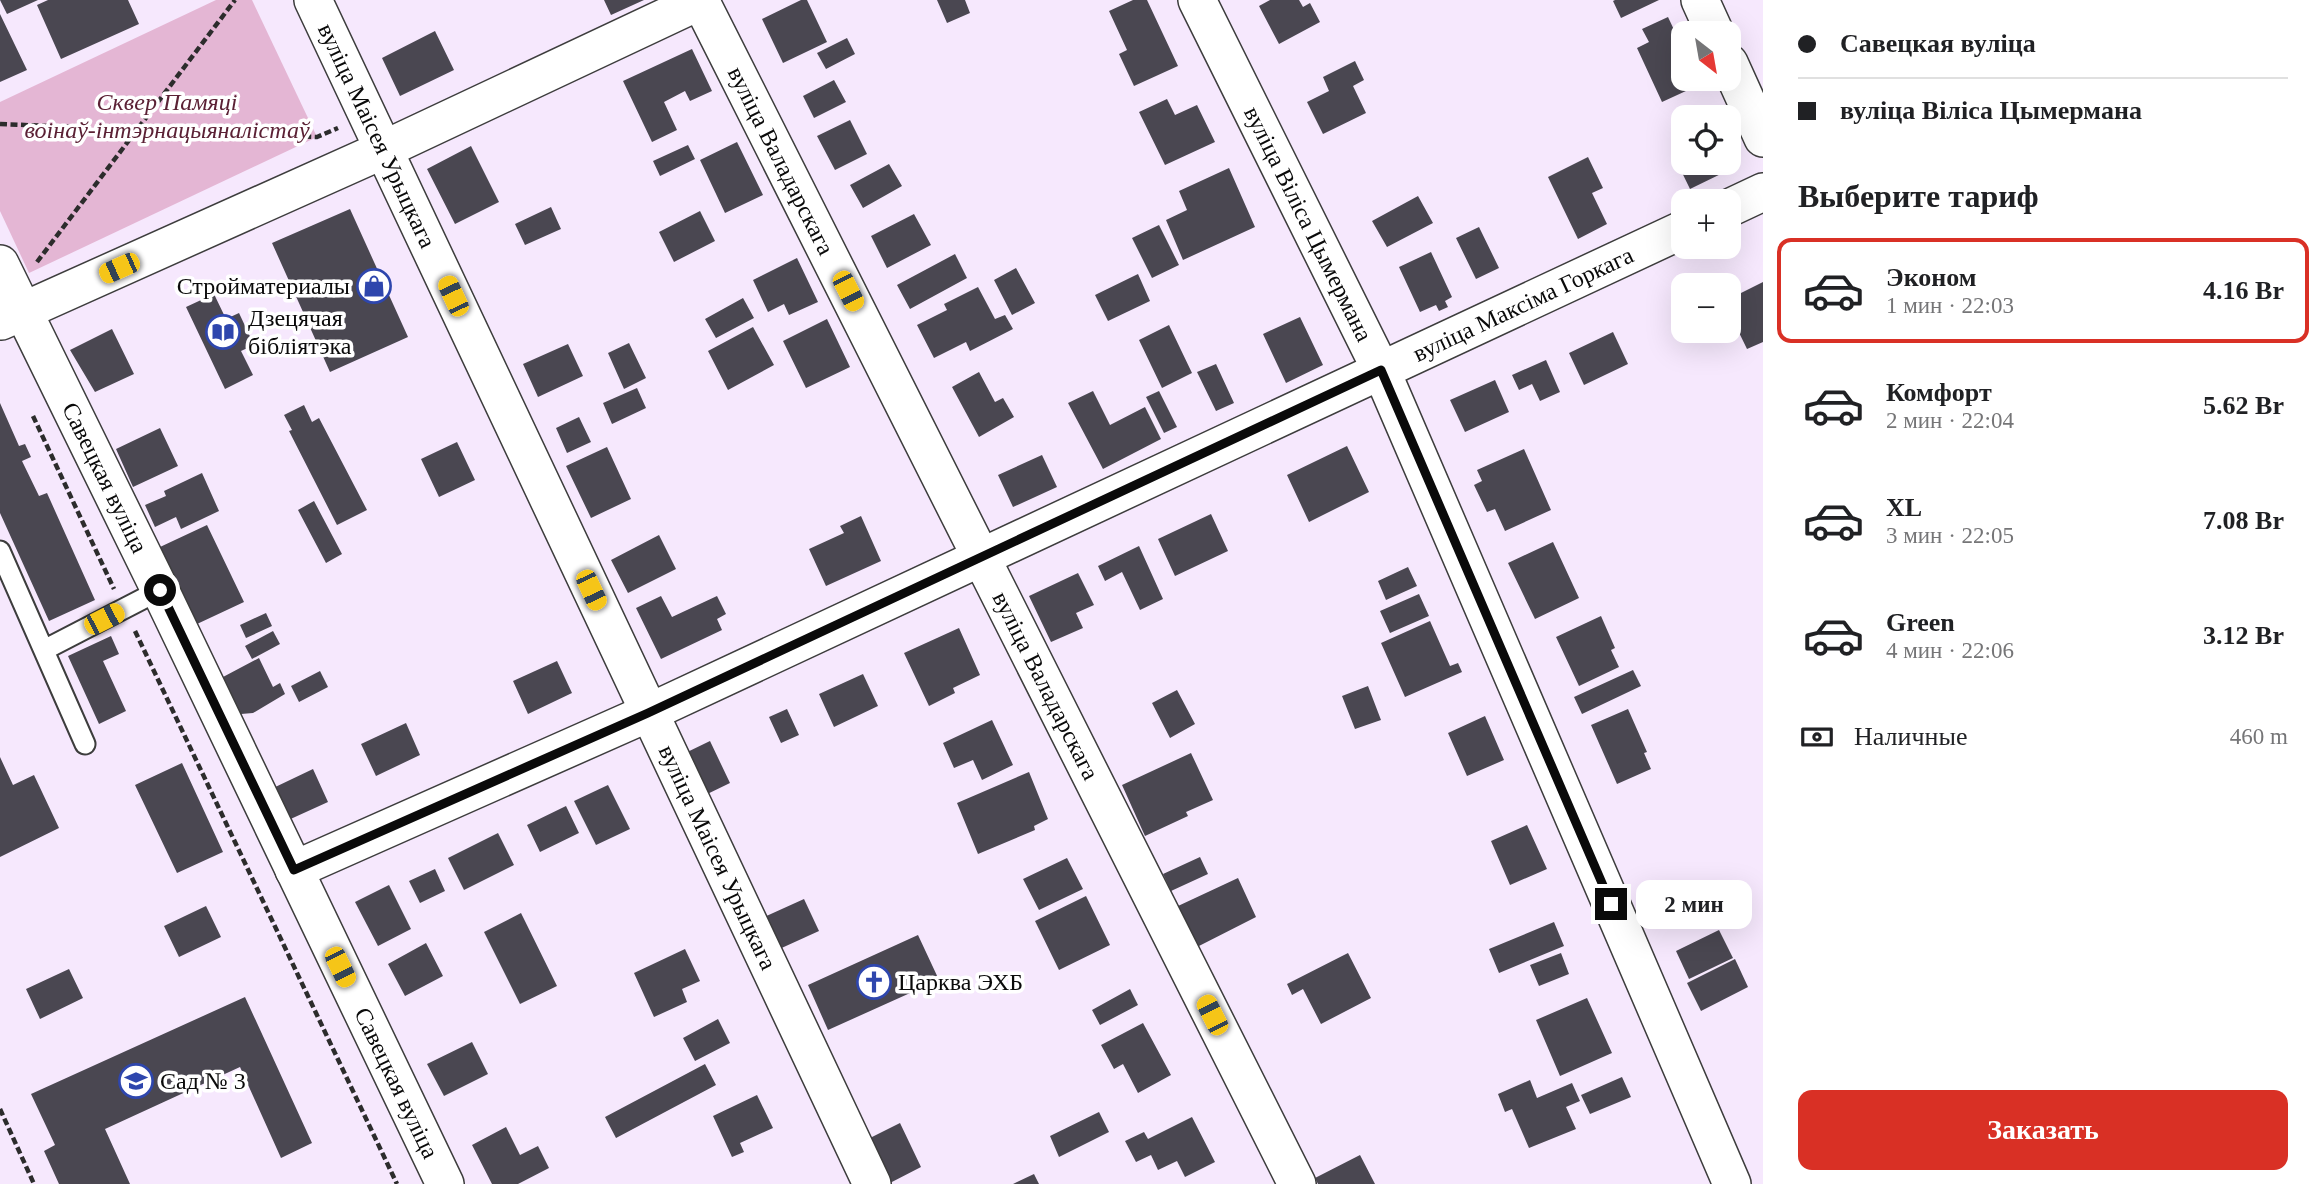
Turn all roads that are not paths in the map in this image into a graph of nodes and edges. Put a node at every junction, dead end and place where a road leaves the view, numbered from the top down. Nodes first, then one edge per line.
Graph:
1 (313, 0) edge
2 (701, 0) edge
3 (1197, 0) edge
4 (1700, 0) edge
5 (1710, 21) edge
6 (1741, 89) edge
7 (1763, 138) edge
8 (385, 149) junction
9 (1763, 192) edge
10 (1741, 202) edge
11 (1671, 235) edge
12 (8, 295) edge
13 (1381, 370) junction
14 (0, 551) edge
15 (983, 558) junction
16 (160, 590) junction
17 (44, 650) junction
18 (648, 713) junction
19 (85, 744) dead end
20 (294, 870) junction
21 (445, 1184) edge
22 (872, 1184) edge
23 (1297, 1184) edge
24 (1732, 1184) edge

1 - 8 street, вуліца Маісея Урыцкага
2 - 8 street
2 - 15 street, вуліца Валадарскага
3 - 13 street, вуліца Віліса Цымермана
4 - 5 street
6 - 7 street
8 - 12 street
8 - 18 street, вуліца Маісея Урыцкага
9 - 10 street
11 - 13 street, вуліца Максіма Горкага
12 - 16 street, Савецкая вуліца
13 - 15 street, вуліца Максіма Горкага
13 - 24 street, вуліца Віліса Цымермана
14 - 17 lane
15 - 18 street, вуліца Максіма Горкага
15 - 23 street, вуліца Валадарскага
16 - 17 lane
16 - 20 street, Савецкая вуліца
17 - 19 lane
18 - 20 street, вуліца Максіма Горкага
18 - 22 street, вуліца Маісея Урыцкага
20 - 21 street, Савецкая вуліца

